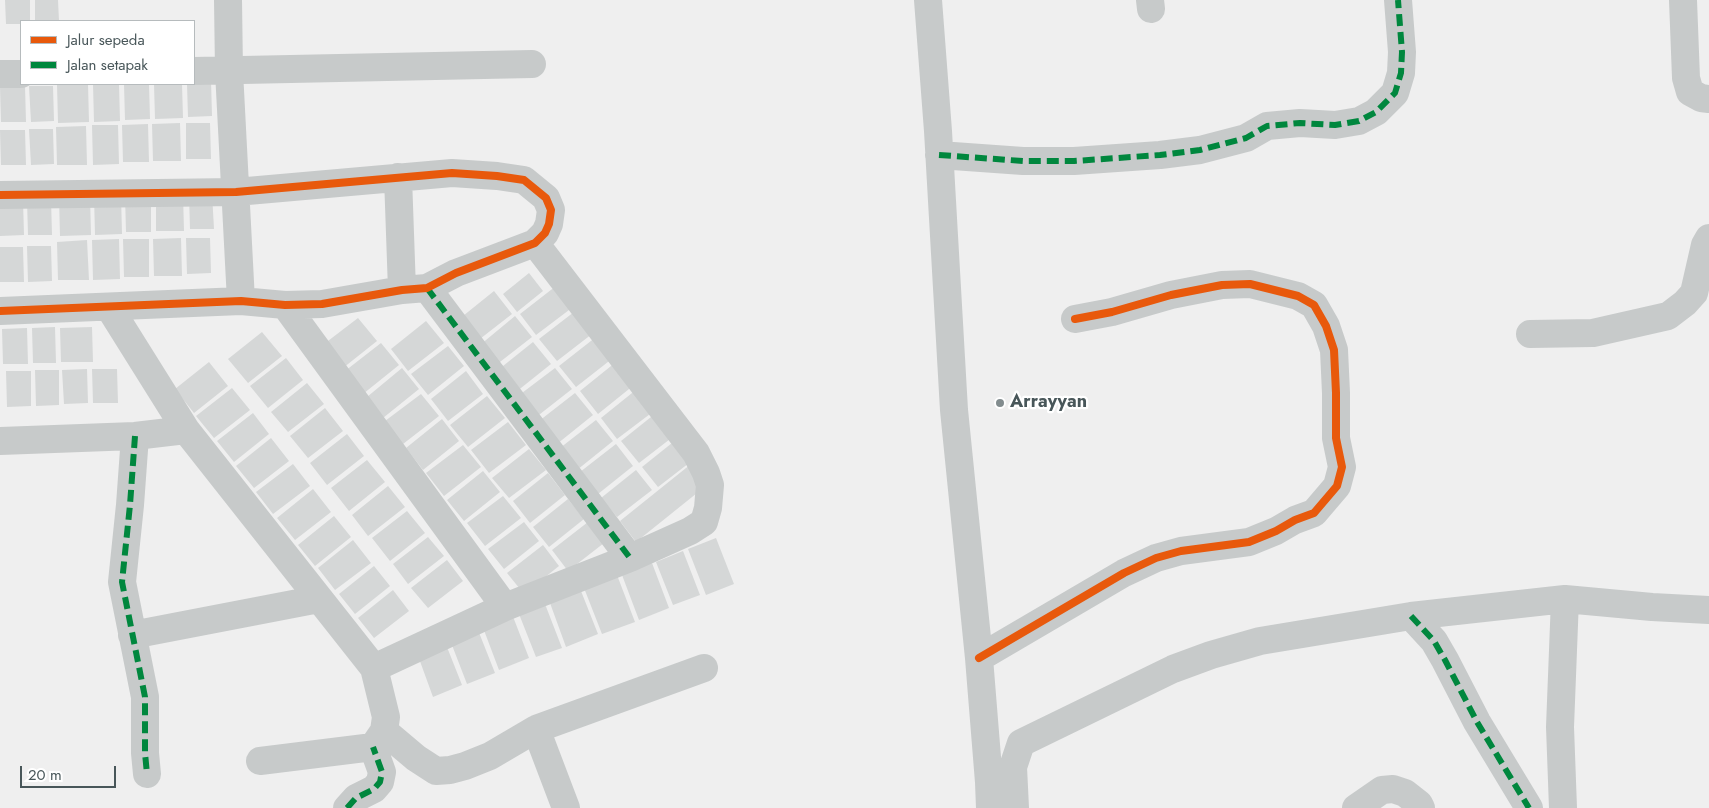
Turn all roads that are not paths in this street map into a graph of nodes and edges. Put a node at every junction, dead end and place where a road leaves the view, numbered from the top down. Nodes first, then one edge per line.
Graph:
1 (228, 0) edge
2 (928, 0) edge
3 (1398, 0) edge
4 (1683, 0) edge
5 (532, 64) dead end
6 (195, 71) edge
7 (229, 71) junction
8 (0, 74) edge
9 (20, 74) edge
10 (1709, 99) edge
11 (939, 155) junction
12 (398, 177) junction
13 (236, 192) junction
14 (0, 195) edge
15 (1709, 238) edge
16 (535, 243) junction
17 (415, 289) junction
18 (241, 301) junction
19 (285, 305) junction
20 (109, 308) junction
21 (0, 311) edge
22 (1075, 319) dead end
23 (1530, 334) dead end
24 (186, 430) junction
25 (135, 436) junction
26 (0, 441) edge
27 (630, 558) junction
28 (319, 599) junction
29 (1565, 599) junction
30 (505, 607) junction
31 (1709, 610) edge
32 (1411, 616) junction
33 (132, 635) junction
34 (979, 658) junction
35 (374, 668) junction
36 (704, 668) dead end
37 (536, 729) junction
38 (378, 739) junction
39 (260, 761) dead end
40 (147, 774) dead end
41 (346, 808) edge
42 (566, 808) edge
43 (990, 808) edge
44 (1015, 808) edge
45 (1356, 808) edge
46 (1421, 808) edge
47 (1529, 808) edge
48 (1563, 808) edge

1 - 7 street
2 - 11 street
3 - 11 street
4 - 10 street
5 - 7 street
6 - 7 street
7 - 13 street
8 - 9 street
11 - 34 street
12 - 13 street
12 - 16 street
12 - 17 street
13 - 14 street
13 - 18 street
15 - 23 street
16 - 17 street
16 - 27 street
17 - 19 street
17 - 27 street
18 - 19 street
18 - 20 street
19 - 30 street
20 - 21 street
20 - 24 street
22 - 34 street
24 - 25 street
24 - 28 street
25 - 26 street
25 - 33 street
27 - 30 street
28 - 33 street
28 - 35 street
29 - 31 street
29 - 32 street
29 - 48 street
30 - 35 street
32 - 44 street
32 - 47 street
33 - 40 street
34 - 43 street
35 - 38 street
36 - 37 street
37 - 38 street
37 - 42 street
38 - 39 street
38 - 41 street
45 - 46 street

